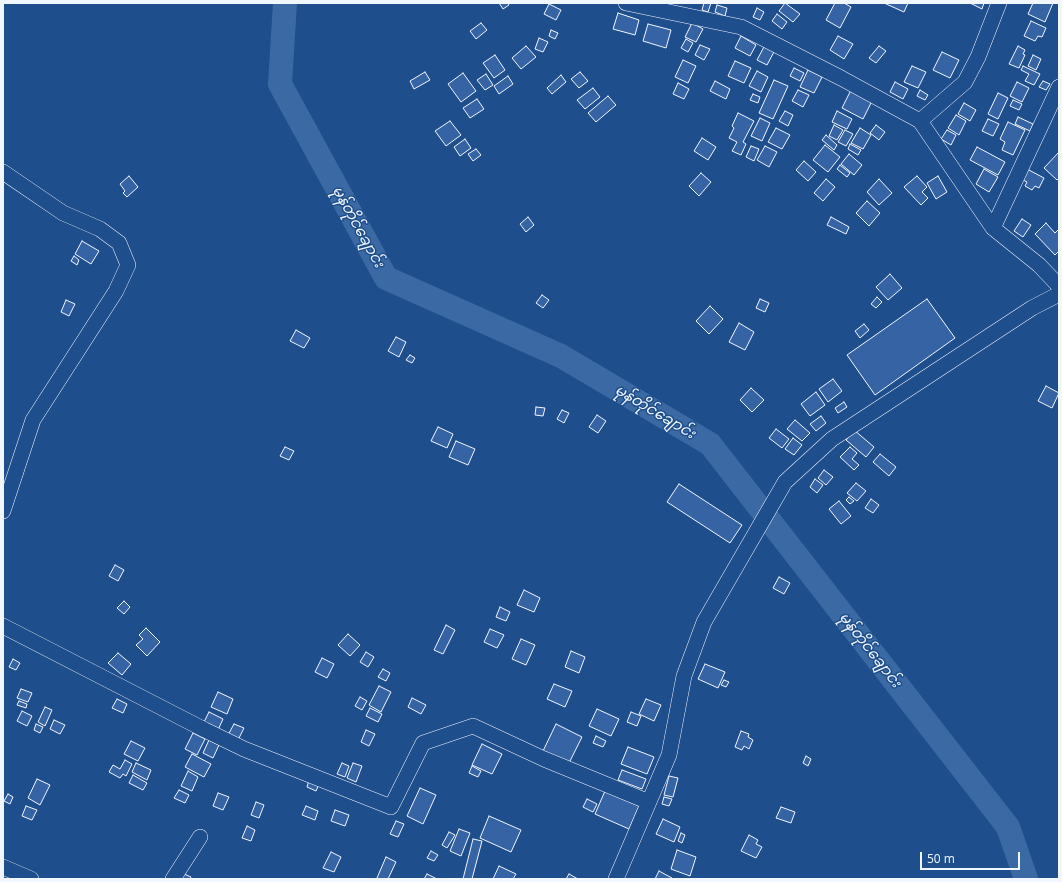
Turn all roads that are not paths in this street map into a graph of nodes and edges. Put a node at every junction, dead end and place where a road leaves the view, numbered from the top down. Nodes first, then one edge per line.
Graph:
1 (626, 3) edge
2 (999, 3) edge
3 (1059, 87) edge
4 (920, 121) junction
5 (3, 172) edge
6 (994, 228) junction
7 (1059, 286) edge
8 (1059, 294) edge
9 (3, 511) edge
10 (3, 626) edge
11 (649, 802) junction
12 (200, 837) dead end
13 (3, 867) edge
14 (31, 879) edge
15 (173, 879) edge
16 (616, 879) edge

1 - 4 street
2 - 4 street
3 - 6 street
4 - 6 street
5 - 9 street
6 - 7 street
8 - 11 street
10 - 11 street
11 - 16 street
12 - 15 street
13 - 14 street

